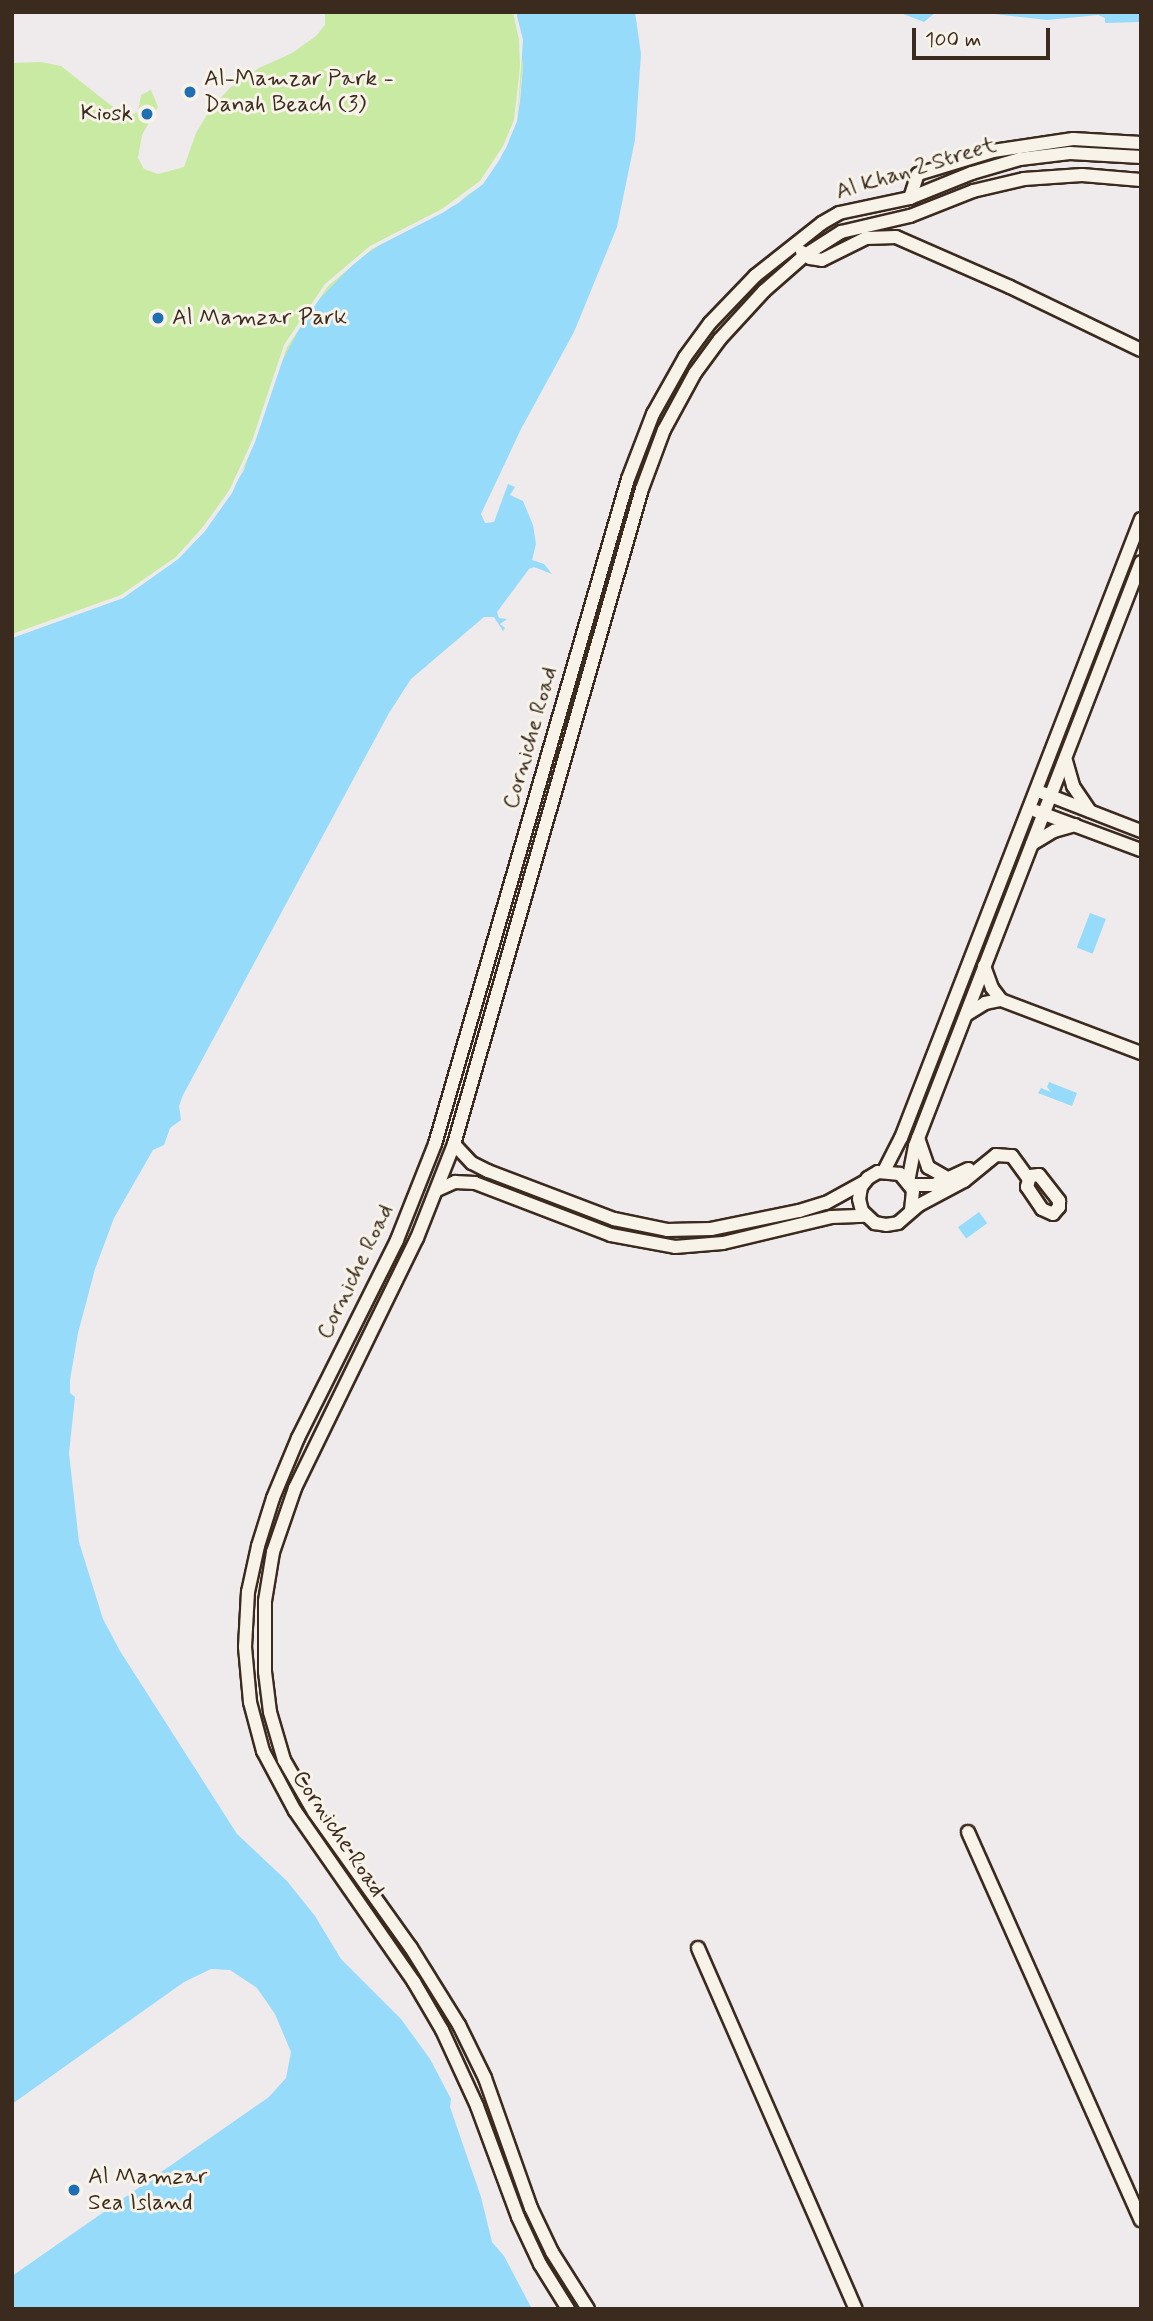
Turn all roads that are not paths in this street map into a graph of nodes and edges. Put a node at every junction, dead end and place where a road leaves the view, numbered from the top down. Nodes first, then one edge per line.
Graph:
1 (1141, 143) edge
2 (1141, 157) edge
3 (1141, 180) edge
4 (909, 198) junction
5 (794, 243) junction
6 (805, 256) junction
7 (1141, 350) edge
8 (1141, 519) edge
9 (1141, 562) edge
10 (1066, 761) junction
11 (1036, 790) junction
12 (1051, 796) junction
13 (1029, 808) junction
14 (1090, 811) junction
15 (1043, 813) junction
16 (1075, 825) junction
17 (1141, 831) edge
18 (1031, 844) junction
19 (1141, 850) edge
20 (984, 967) junction
21 (1001, 1000) junction
22 (965, 1016) junction
23 (1141, 1053) edge
24 (918, 1137) junction
25 (454, 1144) junction
26 (1023, 1163) junction
27 (884, 1171) junction
28 (1032, 1177) dead end
29 (949, 1179) junction
30 (864, 1182) junction
31 (909, 1184) junction
32 (437, 1190) junction
33 (911, 1210) junction
34 (865, 1216) junction
35 (285, 1468) junction
36 (300, 1476) junction
37 (968, 1832) dead end
38 (397, 1929) junction
39 (382, 1937) junction
40 (698, 1948) dead end
41 (1141, 2220) edge
42 (568, 2309) edge
43 (587, 2309) edge
44 (856, 2309) edge

1 - 4 street
2 - 4 street, Al Khan 2 Street
3 - 6 street, Al Khan 2 Street
4 - 5 street, Al Khan 2 Street
5 - 6 street
5 - 35 street, Corniche Road
6 - 7 street
6 - 25 street, Corniche Road
8 - 11 street
9 - 10 street
10 - 12 street
10 - 14 street
11 - 12 street
11 - 13 street
12 - 14 street
12 - 15 street
13 - 15 street
13 - 27 street
14 - 17 street
15 - 16 street
15 - 18 street
16 - 18 street
16 - 19 street
18 - 20 street
20 - 21 street
20 - 22 street
21 - 22 street
21 - 23 street
22 - 24 street
24 - 29 street
24 - 31 street
25 - 30 street
25 - 32 street, Corniche Road
26 - 28 street
26 - 29 street
26 - 33 street
27 - 30 street
27 - 31 street
29 - 31 street
30 - 34 street
31 - 33 street
32 - 34 street
32 - 36 street, Corniche Road
33 - 34 street
35 - 36 street
35 - 39 street, Corniche Road
36 - 38 street, Corniche Road
37 - 41 street
38 - 39 street
38 - 43 street, Corniche Road
39 - 42 street, Corniche Road
40 - 44 street

